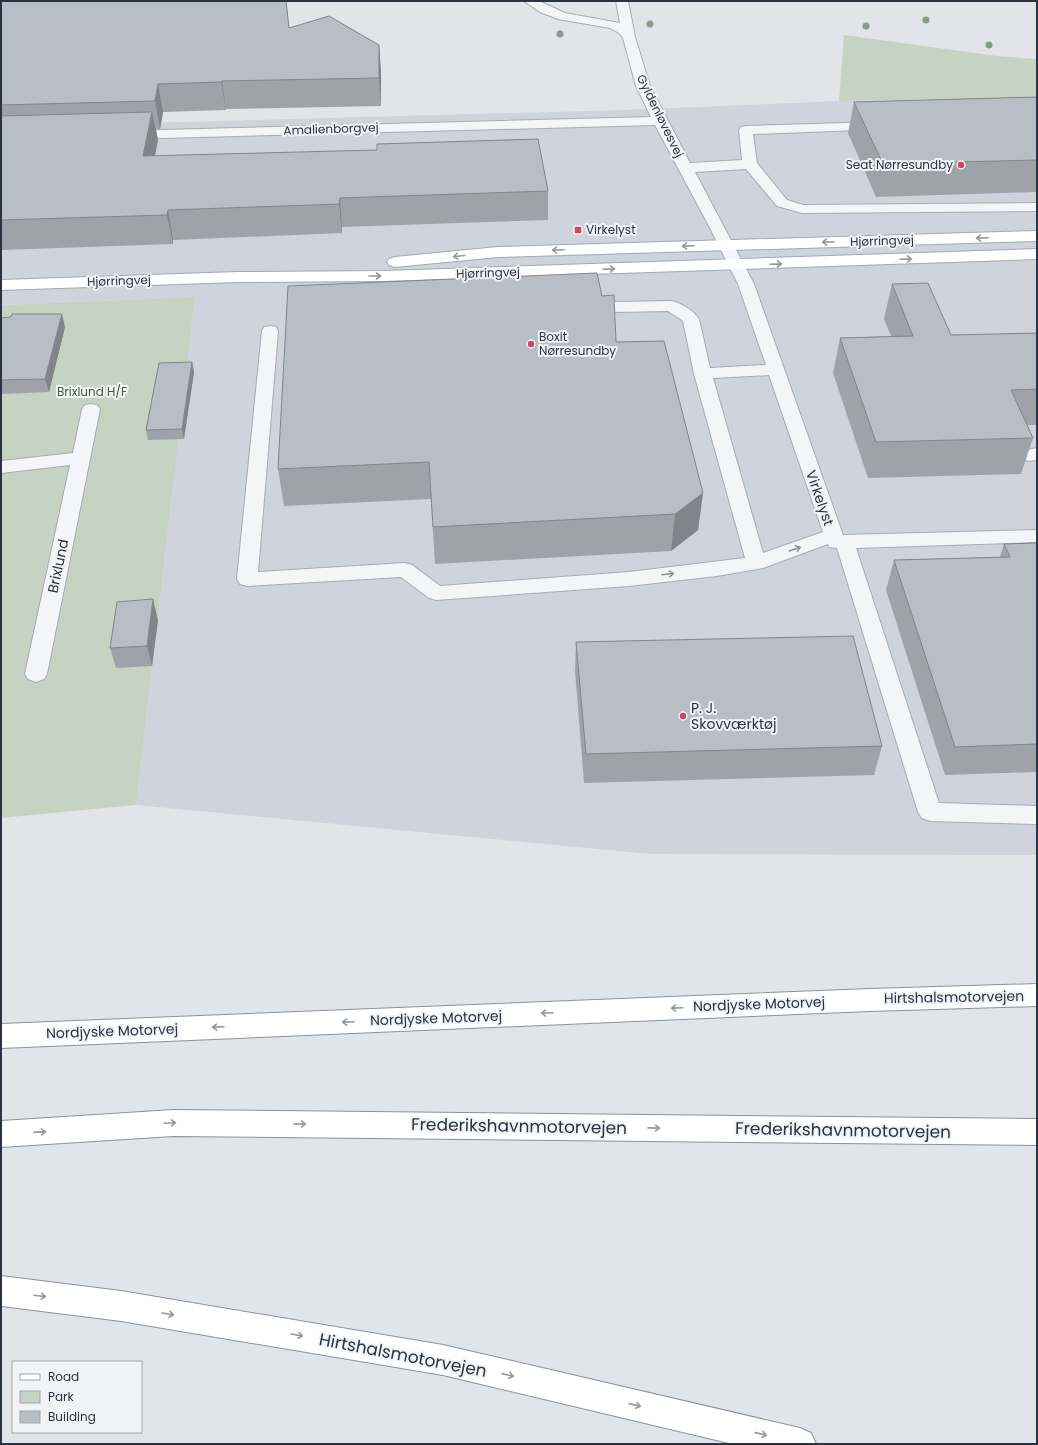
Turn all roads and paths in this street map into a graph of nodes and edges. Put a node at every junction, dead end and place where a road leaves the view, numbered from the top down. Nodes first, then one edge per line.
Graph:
1 (530, 1) edge
2 (622, 1) edge
3 (629, 37) junction
4 (660, 121) junction
5 (895, 126) edge
6 (113, 135) edge
7 (750, 164) junction
8 (686, 168) junction
9 (1037, 207) edge
10 (1037, 236) edge
11 (727, 245) junction
12 (1037, 254) edge
13 (737, 265) junction
14 (238, 277) junction
15 (1, 285) edge
16 (615, 307) edge
17 (270, 331) dead end
18 (776, 369) junction
19 (703, 374) junction
20 (91, 409) dead end
21 (81, 458) junction
22 (1, 467) edge
23 (1037, 536) edge
24 (839, 538) junction
25 (756, 563) junction
26 (36, 674) dead end
27 (1037, 815) edge
28 (1037, 995) edge
29 (870, 1000) junction
30 (1037, 1007) edge
31 (1, 1036) edge
32 (1037, 1132) edge
33 (1, 1134) edge
34 (1, 1292) edge
35 (800, 1444) edge

1 - 3 street
2 - 3 street, Gyldenløvesvej
3 - 4 street, Gyldenløvesvej
4 - 6 street, Amalienborgvej
4 - 8 street, Gyldenløvesvej
5 - 7 street
7 - 8 street
7 - 9 street
8 - 11 street, Gyldenløvesvej
10 -> 11 main road, Hjørringvej
11 - 13 street
11 -> 14 main road, Hjørringvej
13 -> 12 main road, Hjørringvej
14 -> 13 main road, Hjørringvej
13 - 18 street, Virkelyst
14 - 15 main road, Hjørringvej
16 - 19 street
17 -> 25 street
18 - 19 street
18 - 24 street, Virkelyst
19 - 25 street
20 - 21 street, Brixlund
21 - 22 street
21 - 26 street, Brixlund
23 - 24 street, Virkelyst
25 -> 24 street
24 - 27 street
28 - 29 main road, Hirtshalsmotorvejen
29 - 30 main road
29 -> 31 main road, Nordjyske Motorvej
33 -> 32 main road, Frederikshavnmotorvejen
34 -> 35 main road, Hirtshalsmotorvejen

